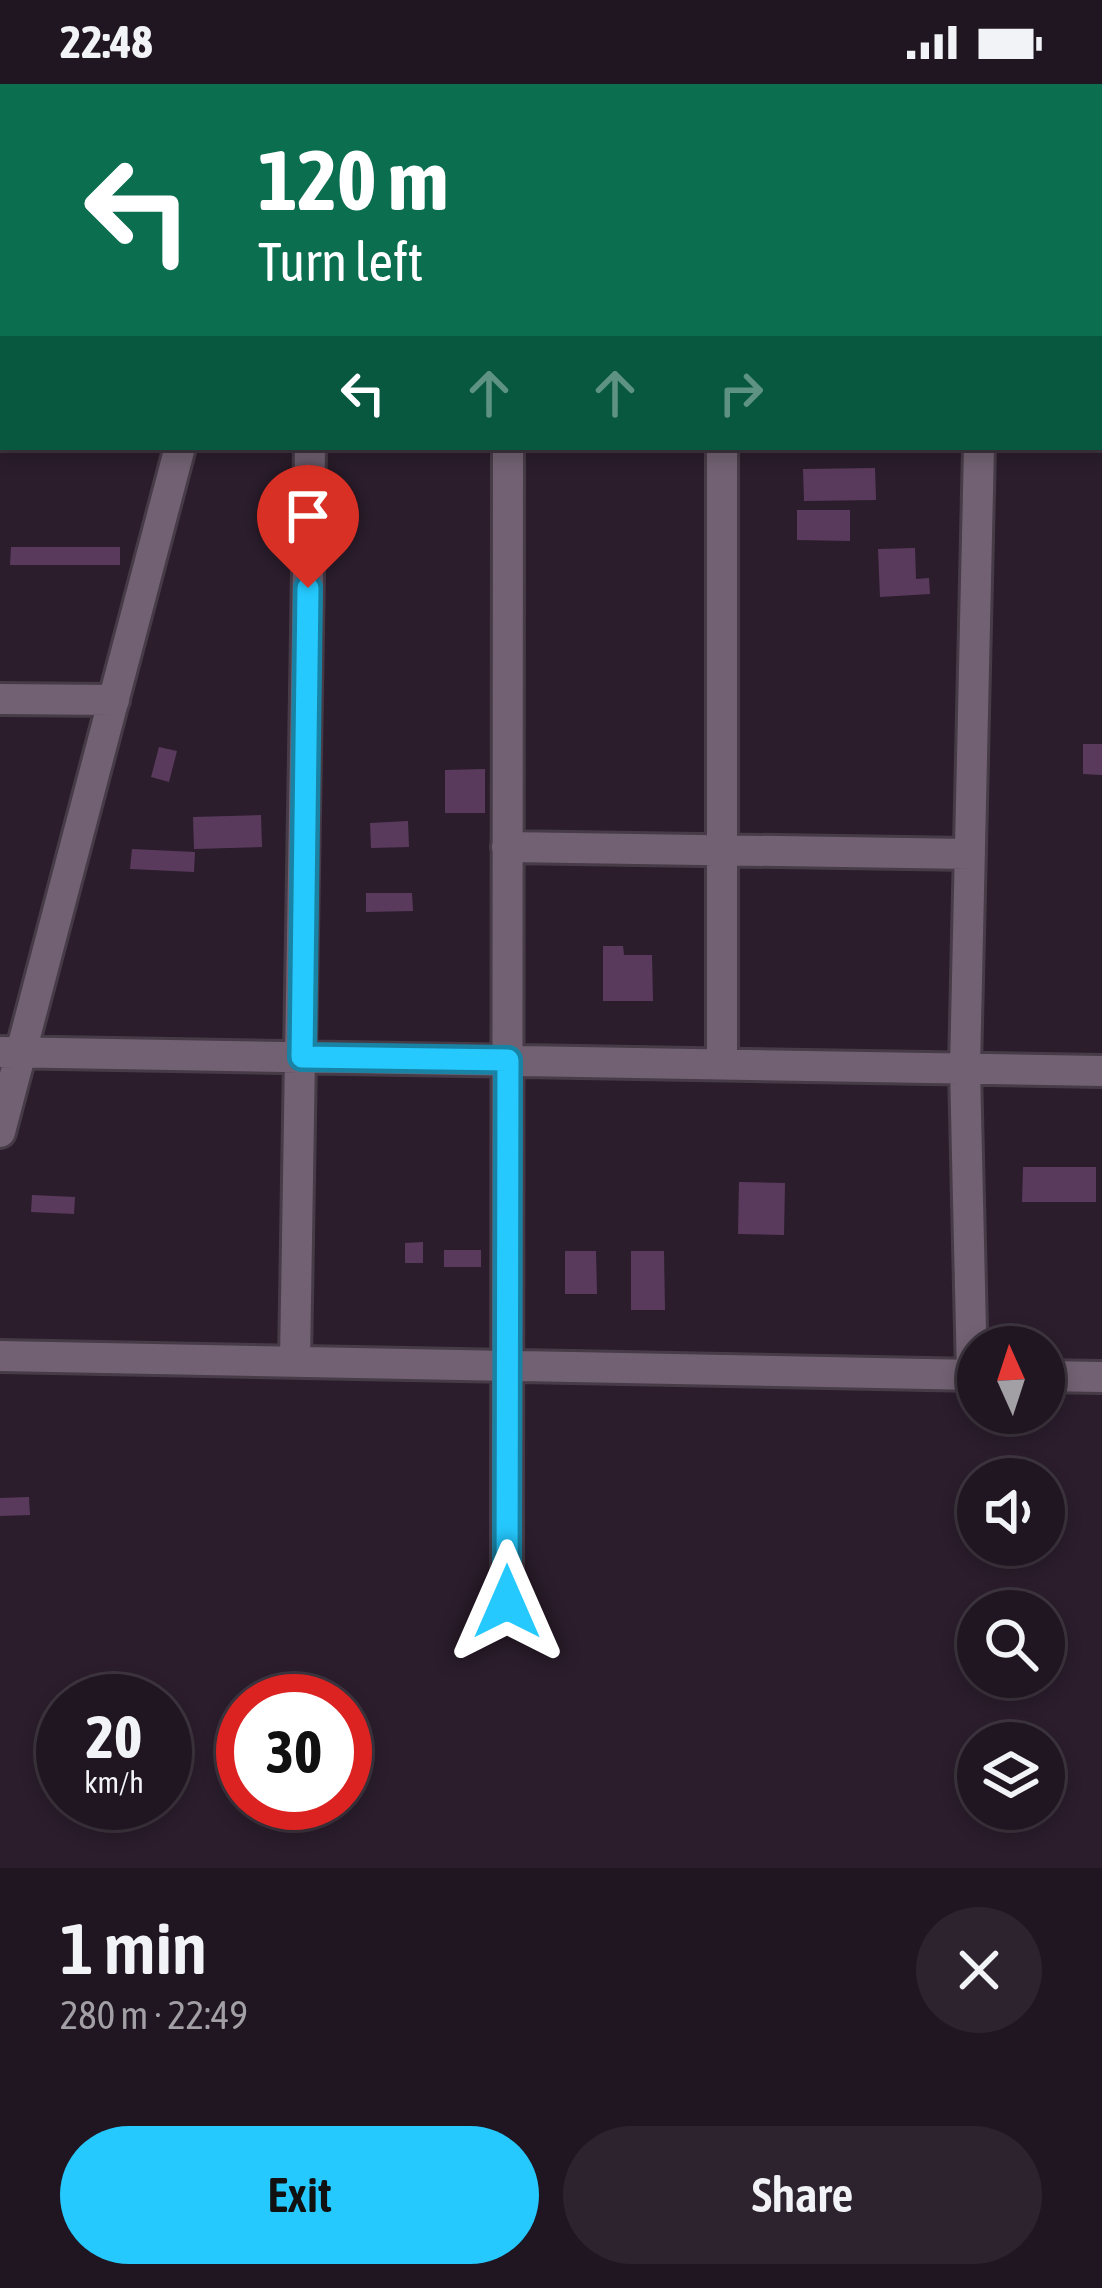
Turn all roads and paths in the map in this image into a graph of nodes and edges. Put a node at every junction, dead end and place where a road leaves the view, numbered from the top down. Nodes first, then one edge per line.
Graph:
1 (179, 450) edge
2 (310, 450) edge
3 (508, 450) edge
4 (722, 450) edge
5 (979, 450) edge
6 (0, 699) edge
7 (114, 700) junction
8 (507, 847) junction
9 (722, 850) junction
10 (970, 854) junction
11 (11, 1052) edge
12 (302, 1057) junction
13 (508, 1060) junction
14 (722, 1064) junction
15 (965, 1069) junction
16 (1102, 1071) edge
17 (0, 1132) edge
18 (973, 1326) edge
19 (0, 1356) edge
20 (295, 1361) junction
21 (507, 1366) junction
22 (957, 1375) edge
23 (1065, 1377) edge
24 (1102, 1378) edge
25 (507, 1602) dead end

1 - 7 street
2 - 12 street
3 - 8 street
4 - 9 street
5 - 10 street
6 - 7 street
7 - 11 street
8 - 9 street
8 - 13 street
9 - 10 street
9 - 14 street
10 - 15 street
11 - 12 street
11 - 17 street
12 - 13 street
12 - 20 street
13 - 14 street
13 - 21 street
14 - 15 street
15 - 16 street
15 - 18 street
19 - 20 street
20 - 21 street
21 - 22 street
21 - 25 street
23 - 24 street

